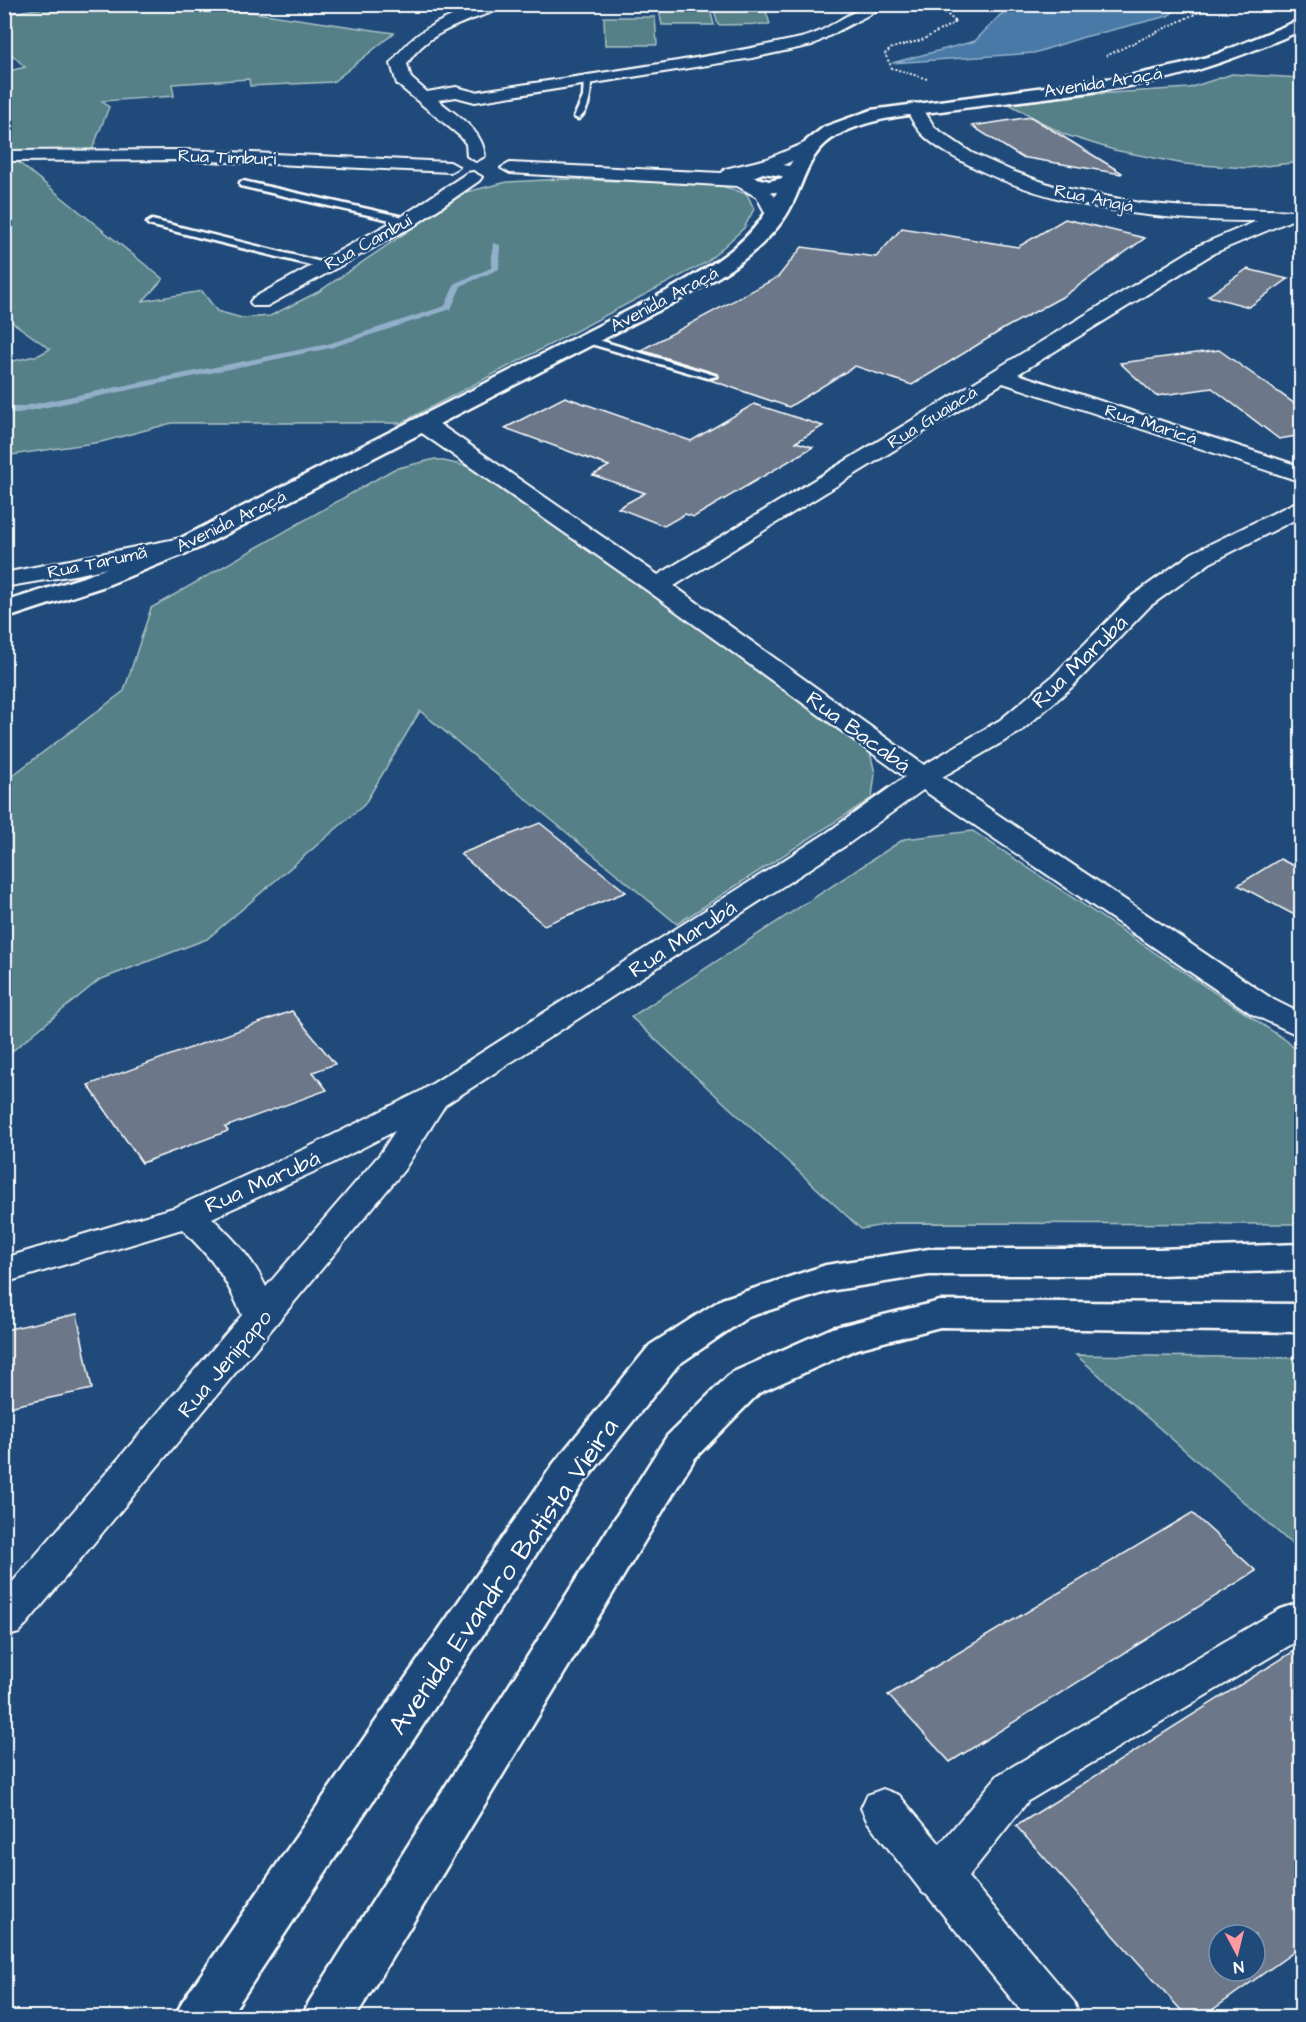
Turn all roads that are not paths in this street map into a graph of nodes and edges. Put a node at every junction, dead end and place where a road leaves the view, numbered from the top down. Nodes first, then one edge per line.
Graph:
1 (499, 4) edge
2 (882, 4) edge
3 (1297, 29) edge
4 (587, 79) junction
5 (425, 97) junction
6 (475, 97) junction
7 (914, 108) junction
8 (443, 111) junction
9 (578, 117) dead end
10 (814, 144) junction
11 (4, 156) edge
12 (476, 156) junction
13 (450, 166) junction
14 (510, 168) junction
15 (755, 176) junction
16 (473, 177) junction
17 (794, 179) junction
18 (243, 184) dead end
19 (1294, 214) edge
20 (776, 216) junction
21 (1232, 216) junction
22 (408, 221) junction
23 (152, 223) dead end
24 (1207, 249) junction
25 (326, 266) junction
26 (260, 302) dead end
27 (588, 340) junction
28 (999, 375) junction
29 (712, 376) dead end
30 (424, 424) junction
31 (1302, 475) edge
32 (1302, 506) edge
33 (190, 543) junction
34 (4, 580) edge
35 (657, 586) junction
36 (4, 612) edge
37 (923, 777) junction
38 (1302, 1027) edge
39 (433, 1098) junction
40 (188, 1215) junction
41 (1302, 1257) edge
42 (4, 1271) edge
43 (1302, 1318) edge
44 (262, 1319) junction
45 (4, 1621) edge
46 (1296, 1621) dead end
47 (883, 1808) dead end
48 (939, 1879) junction
49 (200, 2018) edge
50 (327, 2018) edge
51 (1057, 2018) edge

1 - 5 street
2 - 4 street
3 - 7 street, Avenida Araçá
4 - 6 street
4 - 9 lane
5 - 6 street
5 - 8 street
6 - 8 street
7 - 10 street, Avenida Araçá
7 - 21 street, Rua Anajá
8 - 12 street
10 - 15 street
10 - 17 street, Avenida Araçá
11 - 13 street, Rua Timburi
12 - 13 street
12 - 14 street
13 - 16 street
14 - 15 street
14 - 16 street
15 - 17 street
15 - 20 street
16 - 22 street, Rua Cambuí
17 - 20 street, Avenida Araçá
18 - 22 lane
19 - 21 street, Rua Anajá
19 - 24 street, Rua Guaiacá
20 - 27 street, Avenida Araçá
21 - 24 street, Rua Guaiacá
22 - 25 street, Rua Cambuí
23 - 25 lane
24 - 28 street, Rua Guaiacá
25 - 26 street, Rua Cambuí
27 - 29 lane
27 - 30 street, Avenida Araçá
28 - 31 street, Rua Maricá
28 - 35 street, Rua Guaiacá
30 - 33 street, Avenida Araçá
30 - 35 street, Rua Bacabá
32 - 37 street, Rua Marubá
33 - 34 street, Rua Tarumã
33 - 36 street, Avenida Araçá
35 - 37 street, Rua Bacabá
37 - 38 street, Rua Bacabá
37 - 39 street, Rua Marubá
39 - 40 street, Rua Marubá
39 - 44 street, Rua Jenipapo
40 - 42 street, Rua Marubá
40 - 44 street
41 - 49 street, Avenida Evandro Batista Vieira
43 - 50 street
44 - 45 street, Rua Jenipapo
46 - 48 street
47 - 48 street
48 - 51 street

